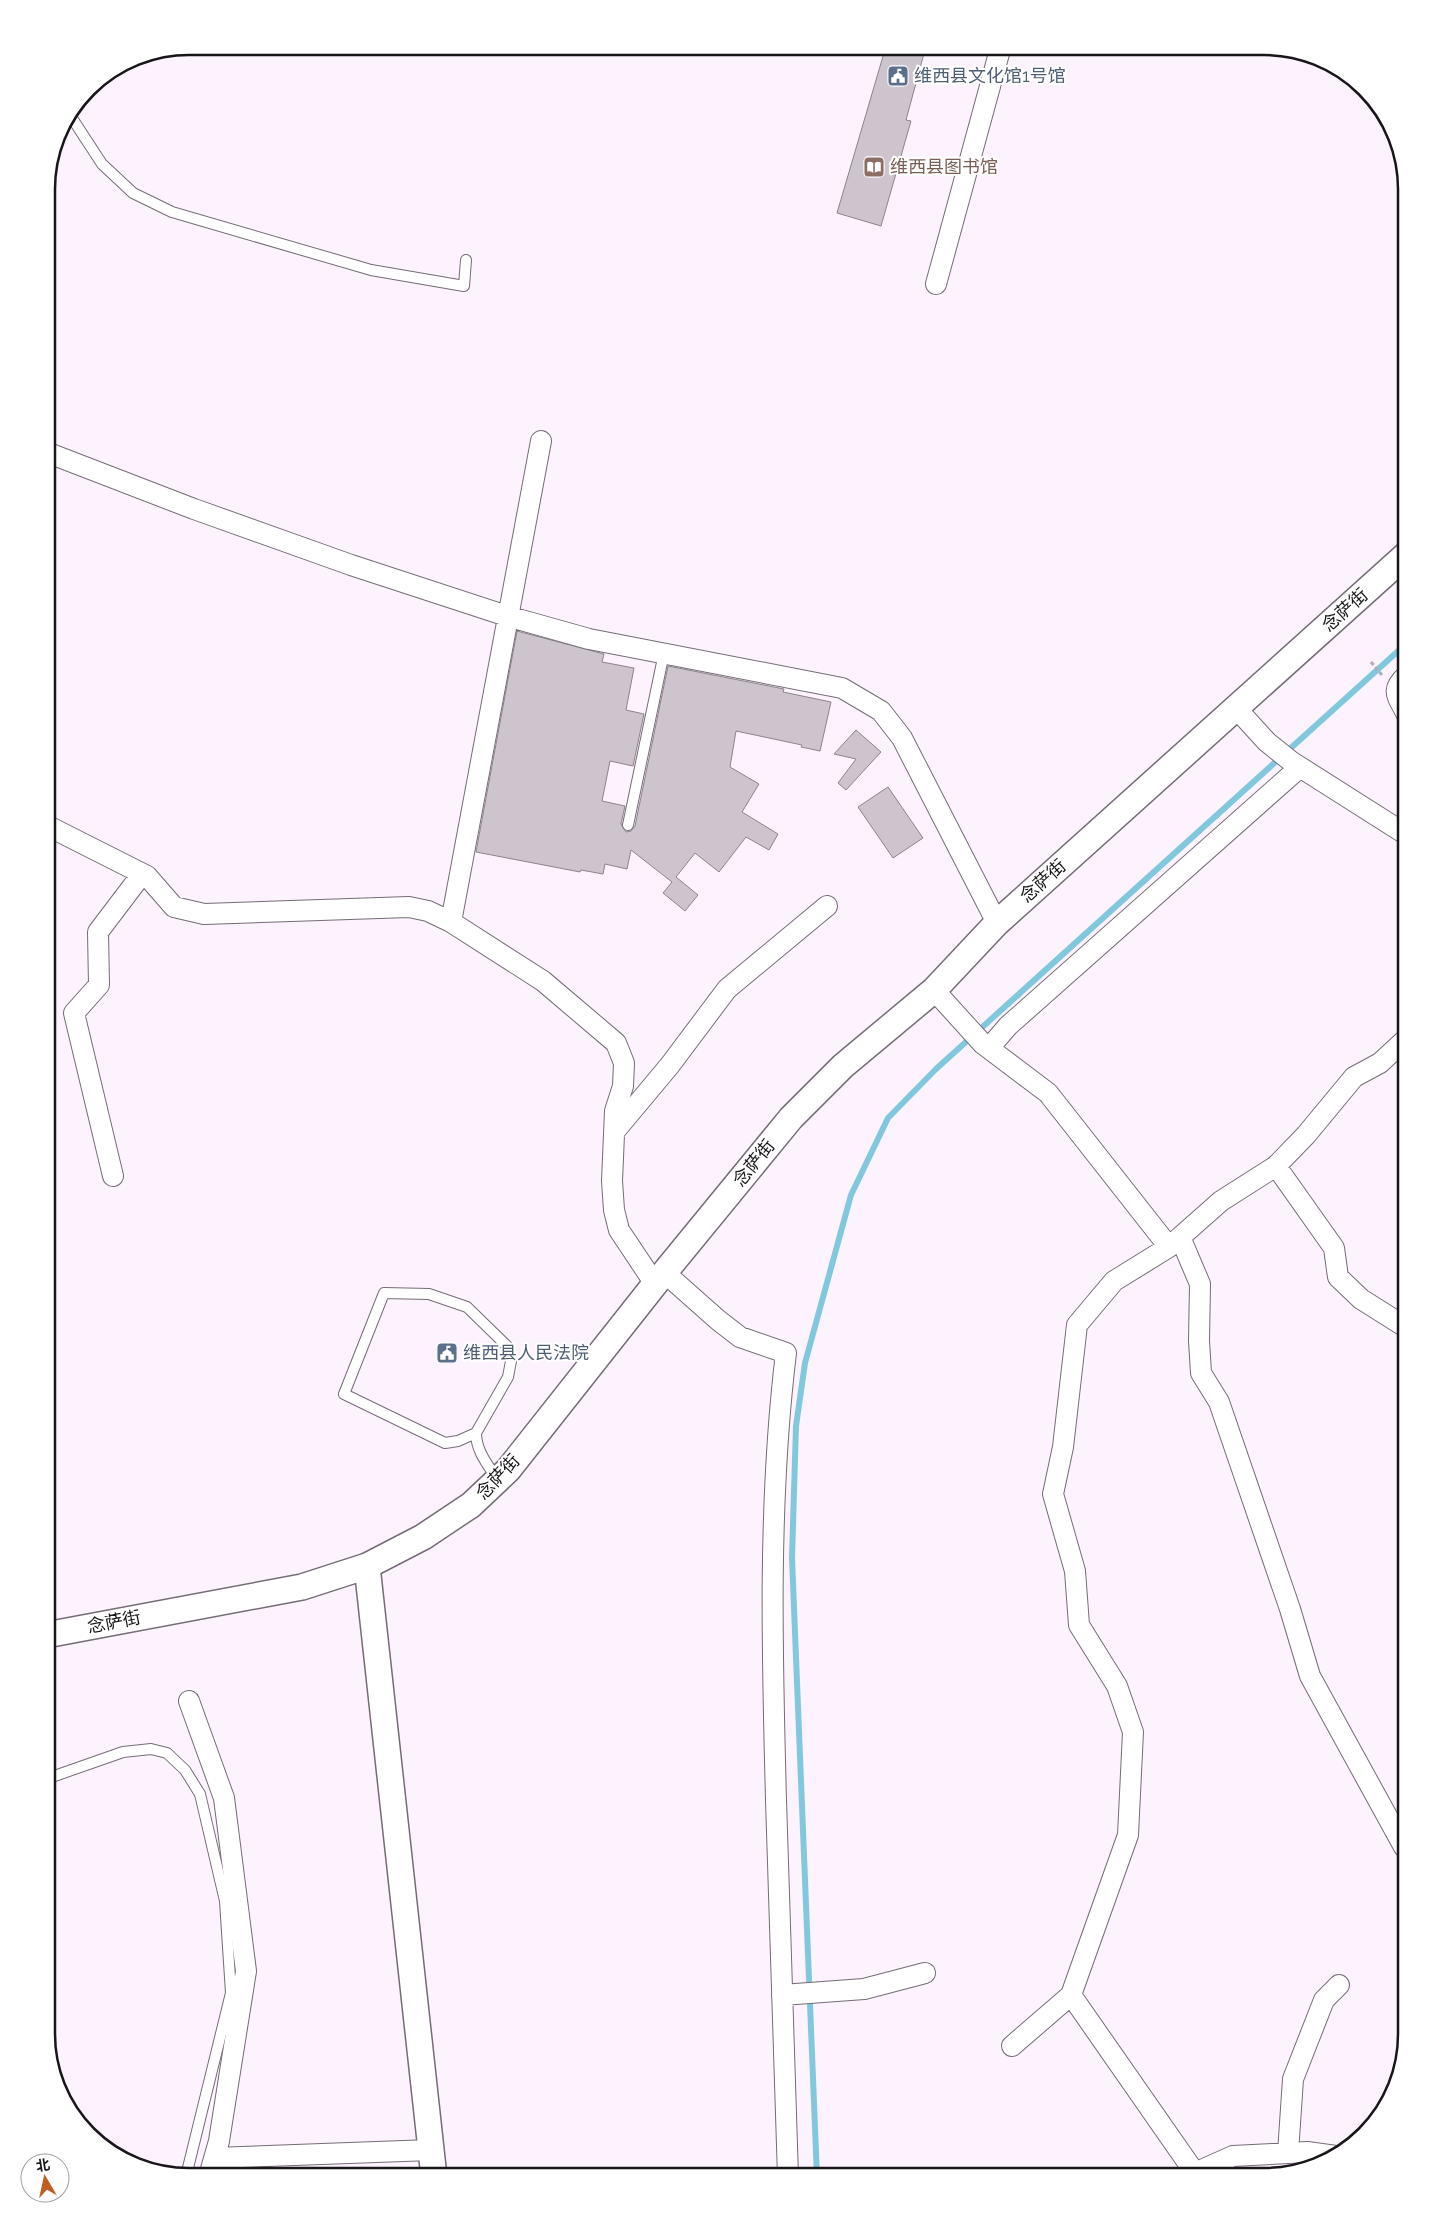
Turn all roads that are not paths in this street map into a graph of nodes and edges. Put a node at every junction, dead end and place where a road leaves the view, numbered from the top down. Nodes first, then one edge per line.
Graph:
1 (999, 55) edge
2 (74, 121) edge
3 (466, 260) dead end
4 (936, 284) dead end
5 (541, 441) dead end
6 (55, 455) edge
7 (1398, 562) edge
8 (507, 616) junction
9 (664, 652) junction
10 (1398, 683) edge
11 (1398, 695) edge
12 (1236, 708) junction
13 (1296, 765) junction
14 (628, 825) dead end
15 (1398, 829) edge
16 (55, 830) edge
17 (142, 874) junction
18 (827, 906) dead end
19 (451, 922) junction
20 (997, 923) junction
21 (934, 990) junction
22 (986, 1046) junction
23 (1398, 1046) edge
24 (614, 1132) junction
25 (1276, 1166) junction
26 (113, 1176) dead end
27 (1174, 1242) junction
28 (660, 1279) junction
29 (1398, 1322) edge
30 (476, 1433) junction
31 (498, 1480) junction
32 (367, 1566) junction
33 (55, 1633) edge
34 (189, 1701) dead end
35 (55, 1776) edge
36 (1398, 1835) edge
37 (925, 1973) dead end
38 (1339, 1985) dead end
39 (782, 1995) junction
40 (1071, 1995) junction
41 (1012, 2046) dead end
42 (431, 2150) junction
43 (1288, 2153) junction
44 (1323, 2154) edge
45 (212, 2167) edge
46 (188, 2168) edge
47 (433, 2168) edge
48 (788, 2168) edge
49 (1189, 2168) edge
50 (1208, 2168) edge

1 - 4 street
2 - 3 lane
5 - 8 street
6 - 8 street
7 - 12 street, 念萨街
8 - 9 street
8 - 19 street
9 - 14 lane
9 - 20 street
10 - 11 street
12 - 13 street
12 - 20 street, 念萨街
13 - 15 street
13 - 22 street
16 - 17 street
17 - 19 street
17 - 26 street
18 - 24 street
19 - 24 street
20 - 21 street, 念萨街
21 - 22 street
21 - 28 street, 念萨街
22 - 27 street
23 - 25 street
24 - 28 street
25 - 27 street
25 - 29 street
27 - 36 street
27 - 40 street
28 - 31 street, 念萨街
28 - 39 street
30 - 30 lane
30 - 31 lane
31 - 32 street, 念萨街
32 - 33 street, 念萨街
32 - 42 street
34 - 45 street
35 - 46 lane
37 - 39 street
38 - 43 street
39 - 48 street
40 - 41 street
40 - 49 street
42 - 45 street
42 - 47 street
43 - 44 street
43 - 50 street

